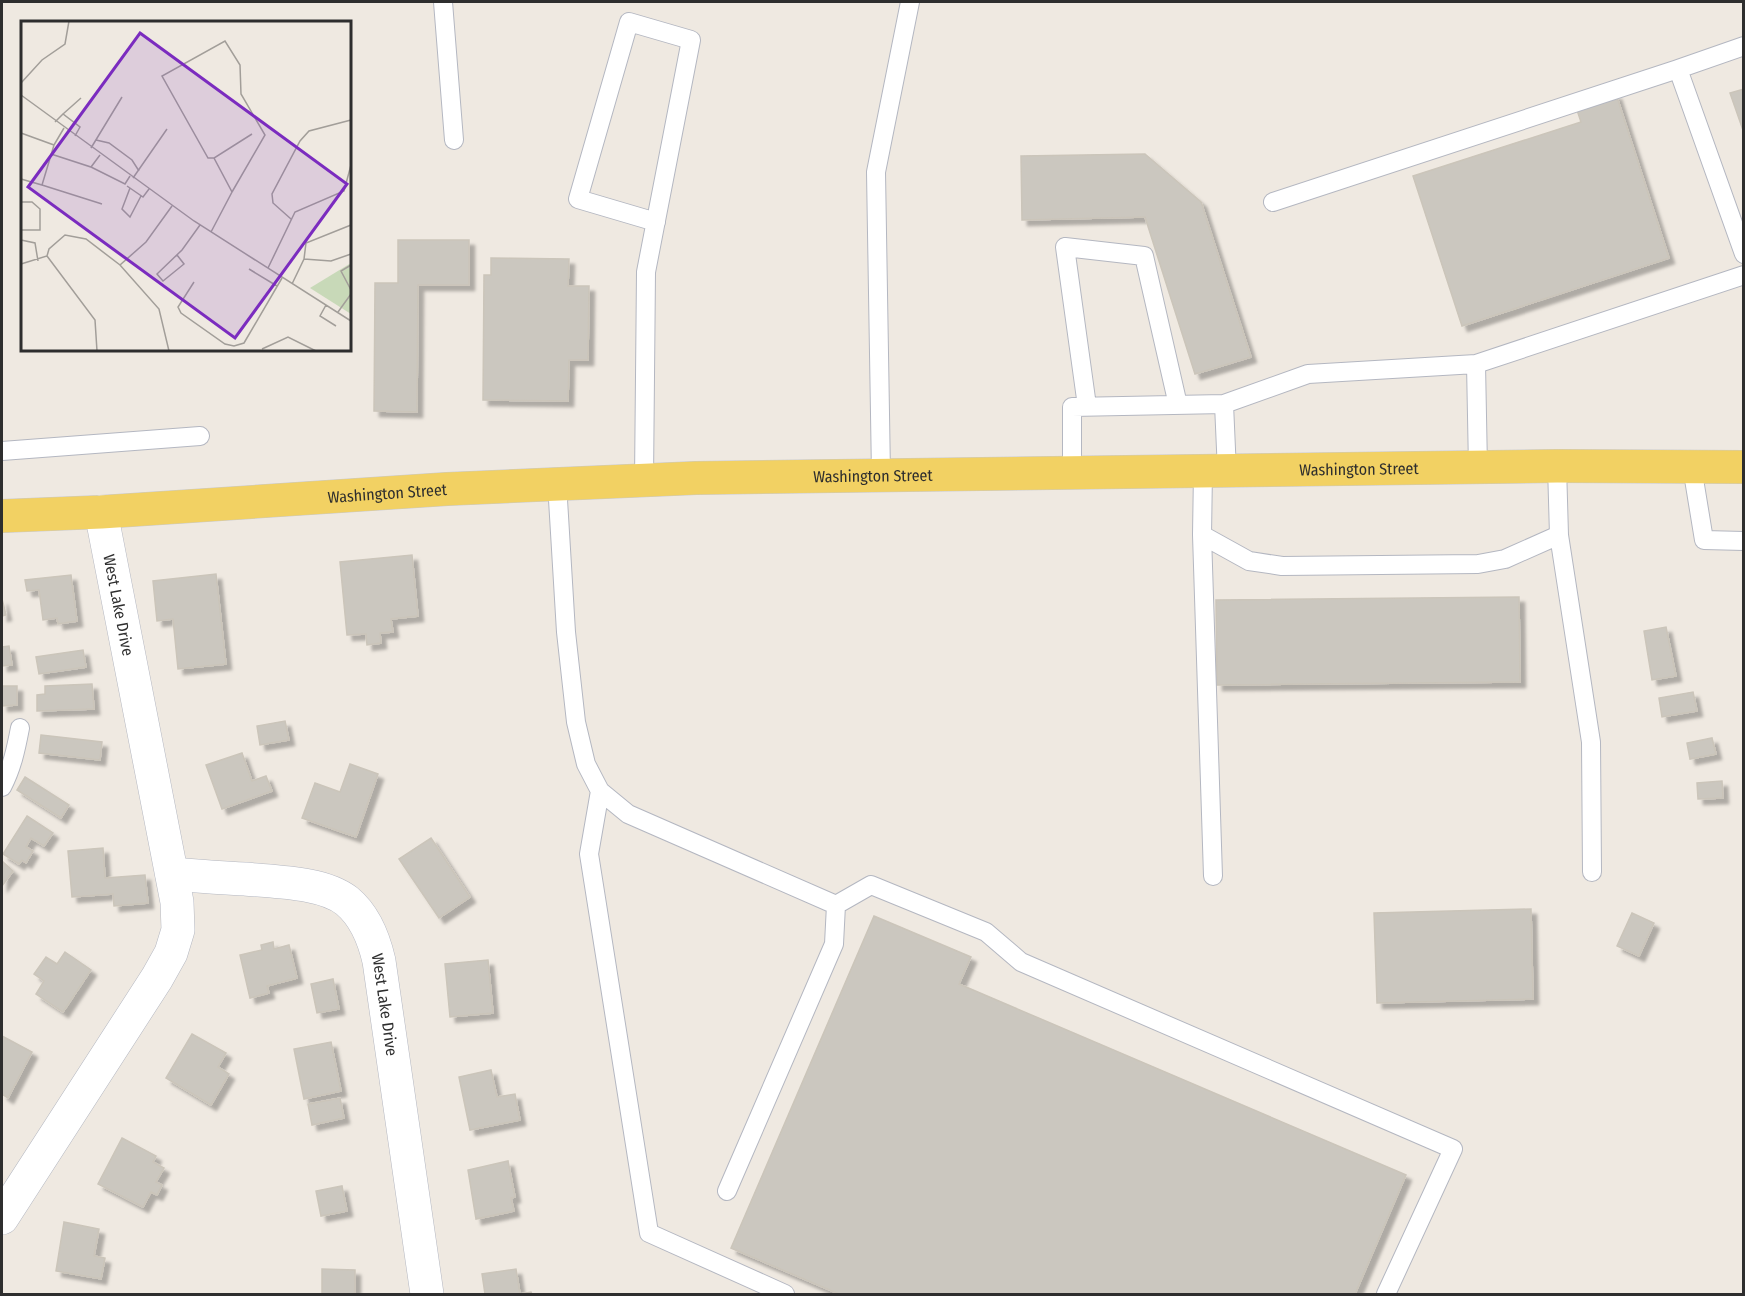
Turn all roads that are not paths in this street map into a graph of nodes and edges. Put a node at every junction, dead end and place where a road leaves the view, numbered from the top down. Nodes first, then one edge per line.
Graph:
1 (443, 2) edge
2 (910, 2) edge
3 (1743, 46) edge
4 (1678, 69) junction
5 (454, 140) dead end
6 (1273, 202) dead end
7 (656, 222) junction
8 (1743, 254) edge
9 (1743, 275) edge
10 (1476, 364) junction
11 (1224, 404) junction
12 (1178, 405) junction
13 (1087, 406) junction
14 (200, 436) dead end
15 (2, 452) edge
16 (1557, 466) junction
17 (1692, 467) junction
18 (1743, 467) edge
19 (1478, 468) junction
20 (1215, 472) junction
21 (1072, 473) junction
22 (881, 474) junction
23 (644, 480) junction
24 (557, 483) junction
25 (101, 512) junction
26 (2, 516) edge
27 (1559, 534) junction
28 (1202, 535) junction
29 (1743, 541) edge
30 (20, 728) dead end
31 (2, 788) edge
32 (600, 791) junction
33 (1592, 872) dead end
34 (172, 874) junction
35 (1213, 876) dead end
36 (836, 905) junction
37 (727, 1191) dead end
38 (2, 1218) edge
39 (427, 1294) edge
40 (785, 1294) edge
41 (1386, 1294) edge

1 - 5 lane
2 - 22 lane
3 - 4 lane
4 - 6 lane
4 - 8 lane
7 - 7 lane
7 - 23 lane
9 - 10 lane
10 - 11 lane
10 - 19 lane
11 - 12 lane
11 - 20 lane
12 - 13 lane
12 - 13 lane
13 - 21 lane
14 - 15 lane
16 - 17 main road, Washington Street
16 - 19 main road, Washington Street
16 - 27 lane
17 - 18 main road, Washington Street
17 - 29 lane
19 - 20 main road, Washington Street
20 - 21 main road, Washington Street
20 - 28 lane
21 - 22 main road, Washington Street
22 - 23 main road, Washington Street
23 - 24 main road, Washington Street
24 - 25 main road, Washington Street
24 - 32 lane
25 - 26 main road, Washington Street
25 - 34 street, West Lake Drive
27 - 28 lane
27 - 33 lane
28 - 35 lane
30 - 31 lane
32 - 36 lane
32 - 40 lane
34 - 38 street, West Lake Drive
34 - 39 street, West Lake Drive
36 - 37 lane
36 - 41 lane

